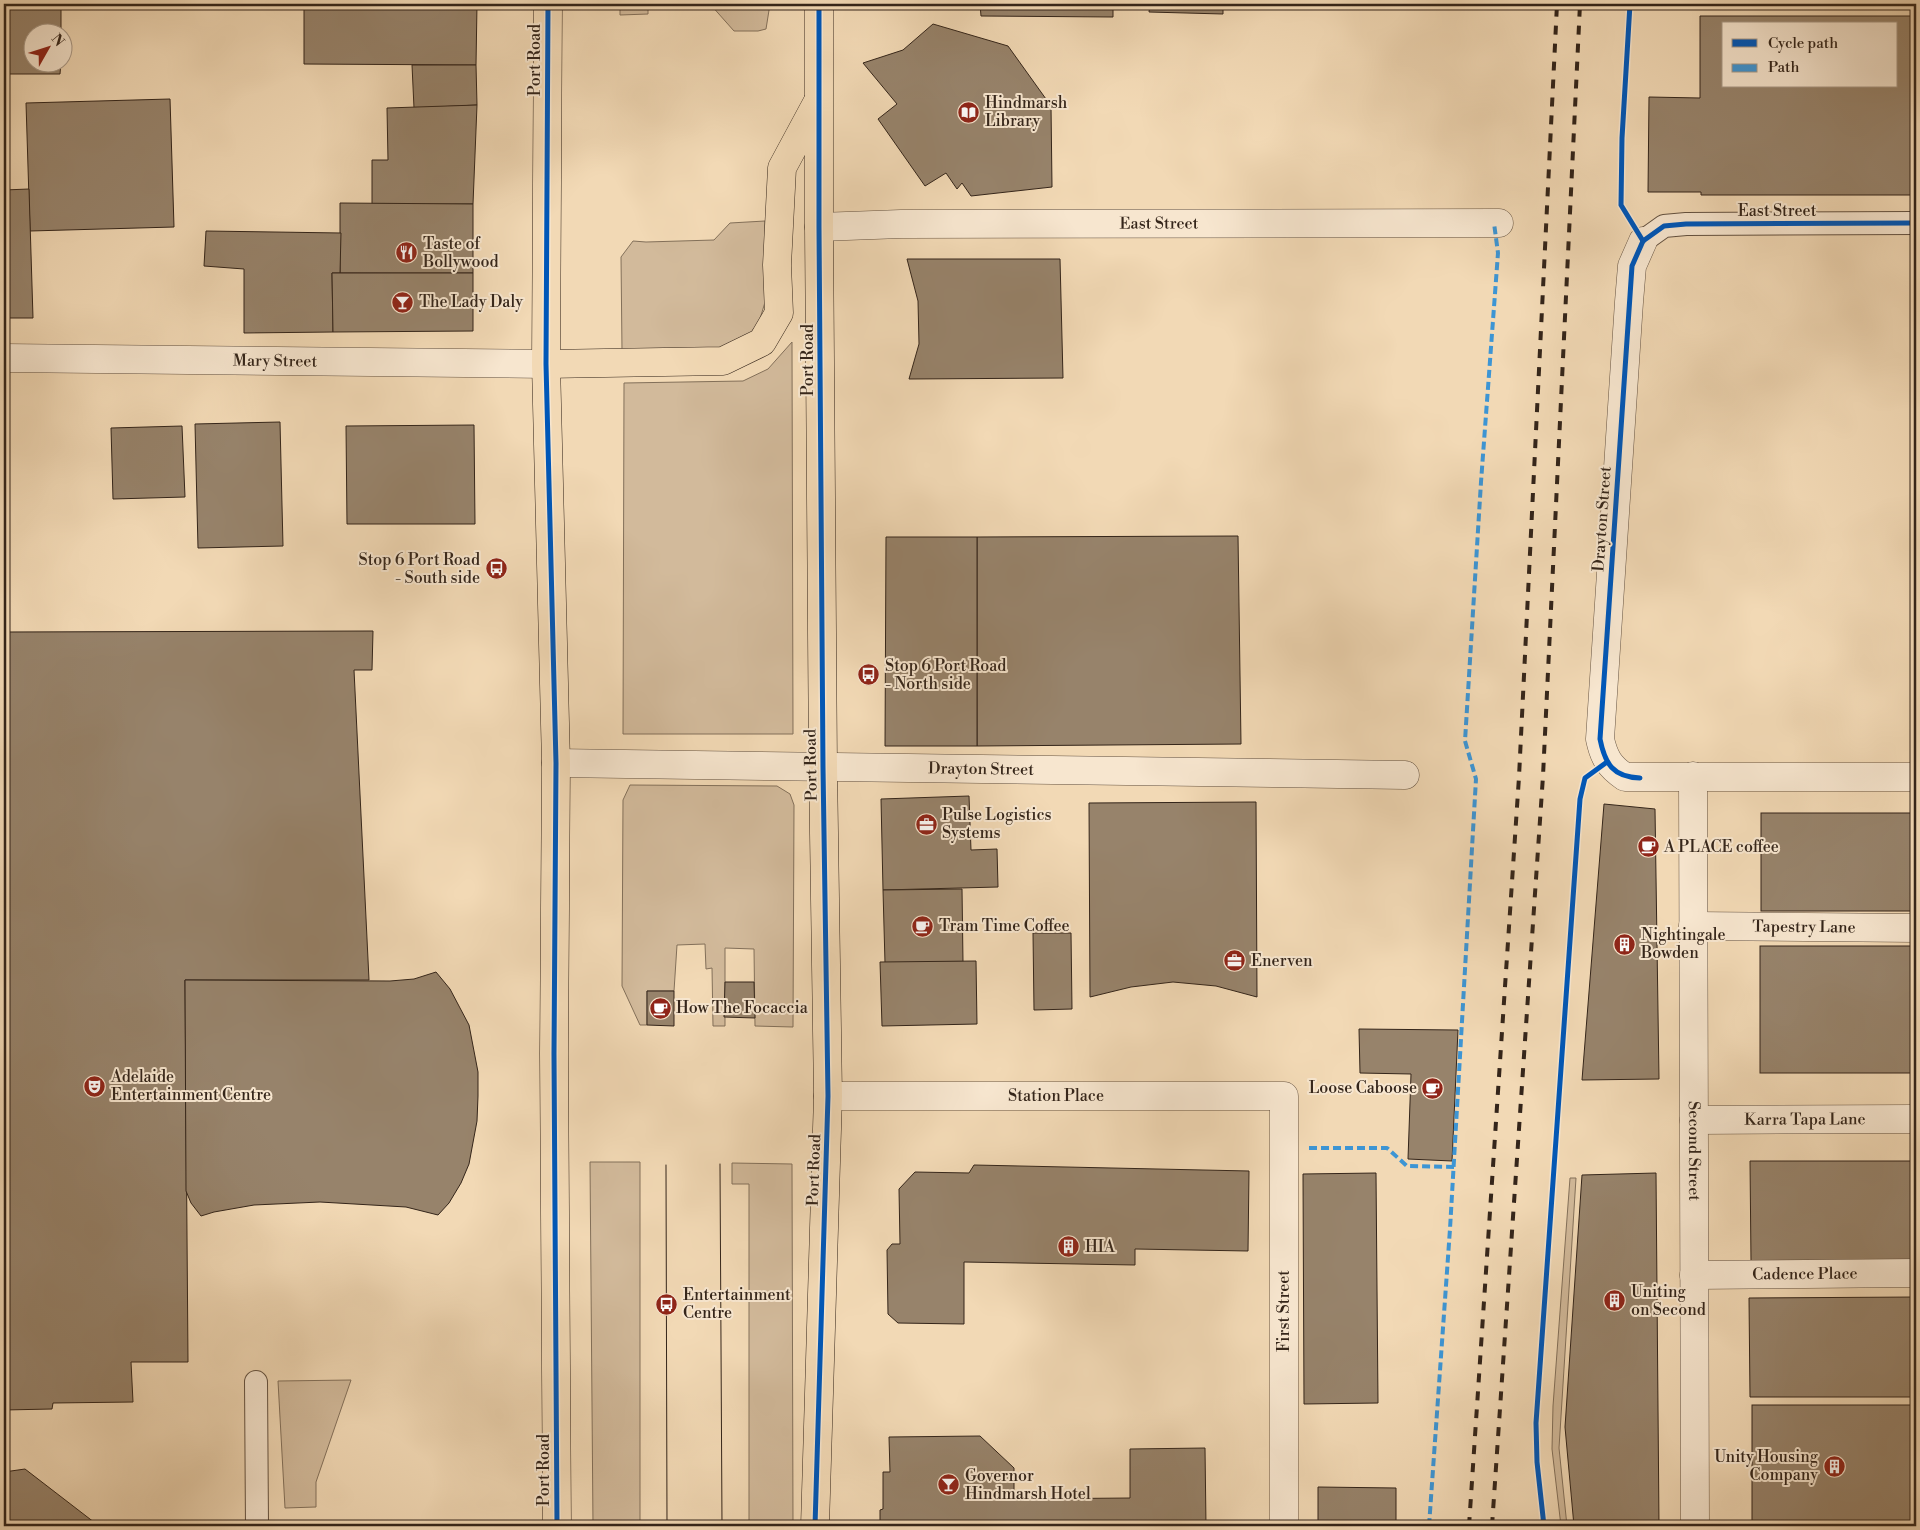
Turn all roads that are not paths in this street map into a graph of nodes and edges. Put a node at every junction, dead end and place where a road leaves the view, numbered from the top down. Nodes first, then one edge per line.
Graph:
1 (548, 4) edge
2 (819, 4) edge
3 (819, 99) junction
4 (1499, 223) dead end
5 (1916, 223) edge
6 (819, 228) junction
7 (1642, 240) joint
8 (4, 358) edge
9 (546, 364) junction
10 (556, 763) junction
11 (823, 767) junction
12 (1405, 775) dead end
13 (1693, 776) junction
14 (1916, 777) edge
15 (1693, 926) junction
16 (1916, 928) edge
17 (828, 1096) junction
18 (1284, 1096) joint
19 (1916, 1119) edge
20 (1694, 1120) junction
21 (1916, 1273) edge
22 (1694, 1275) junction
23 (256, 1382) dead end
24 (257, 1526) edge
25 (556, 1526) edge
26 (815, 1526) edge
27 (1284, 1526) edge
28 (1695, 1526) edge

1 - 9 highway, Port Road
2 - 3 highway, Port Road
3 - 6 highway, Port Road
3 - 9 highway
4 - 6 street, East Street
5 - 7 lane, East Street
6 - 11 highway, Port Road
7 - 13 street, Drayton Street
8 - 9 street, Mary Street
9 - 10 highway, Port Road
10 - 11 street, Drayton Street
10 - 25 highway, Port Road
11 - 12 street, Drayton Street
11 - 17 highway, Port Road
13 - 14 street, Drayton Street
13 - 15 street, Second Street
15 - 16 street, Tapestry Lane
15 - 20 street, Second Street
17 - 18 street, Station Place
17 - 26 highway, Port Road
18 - 27 street, First Street
19 - 20 street, Karra Tapa Lane
20 - 22 street, Second Street
21 - 22 street, Cadence Place
22 - 28 street, Second Street
23 - 24 lane

